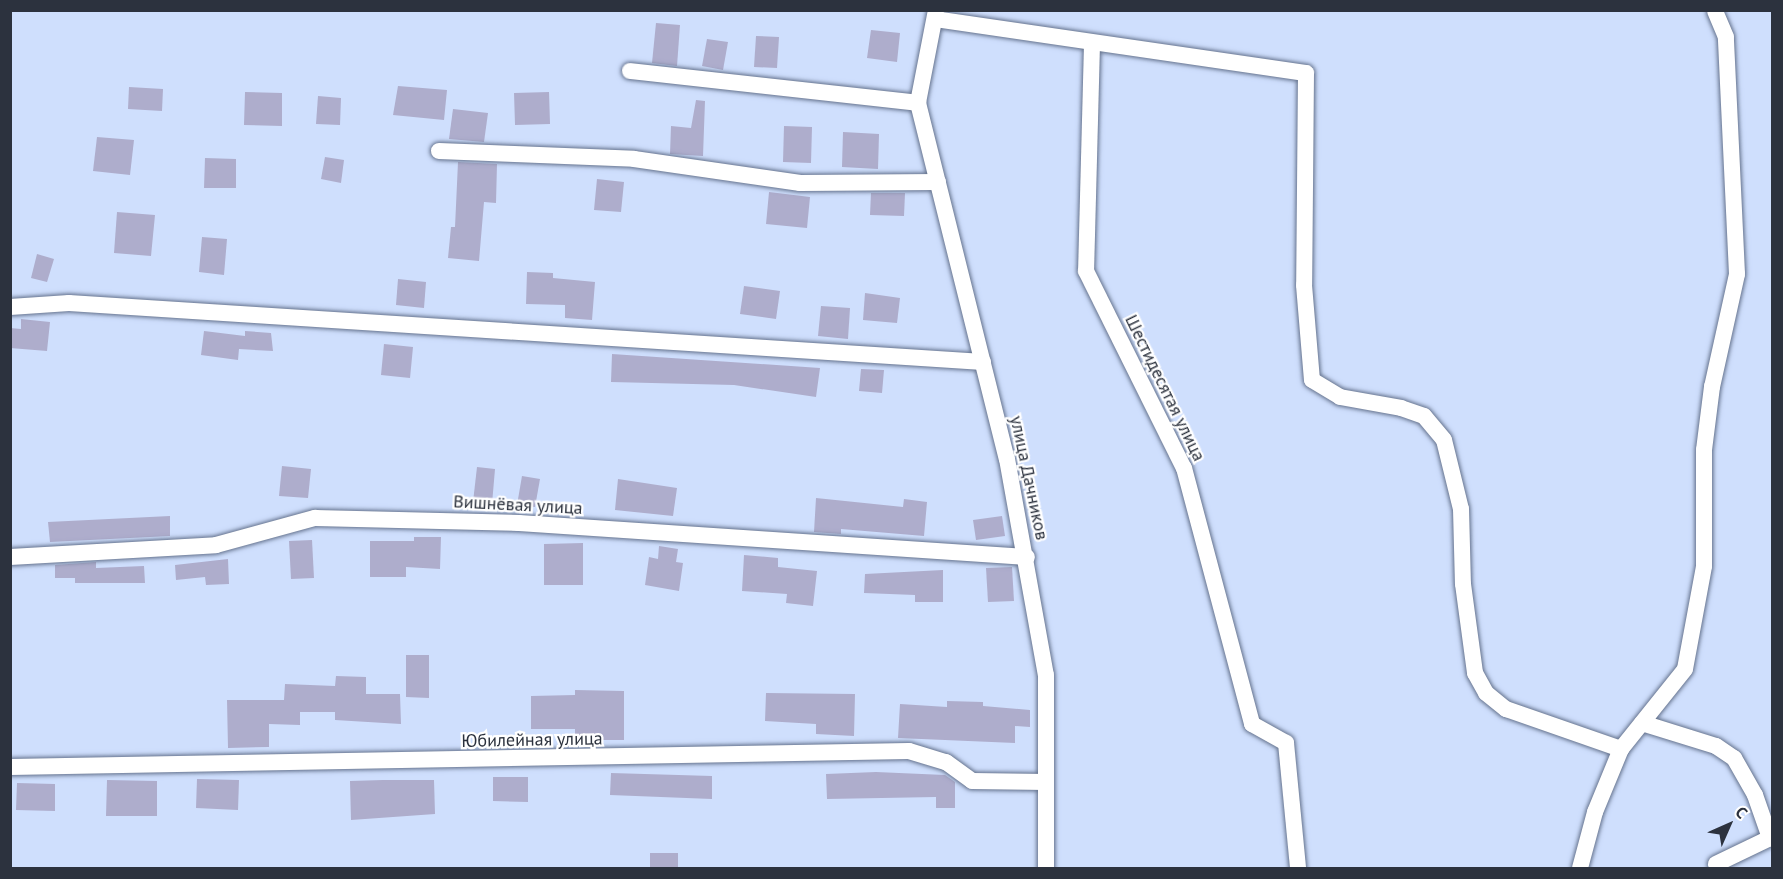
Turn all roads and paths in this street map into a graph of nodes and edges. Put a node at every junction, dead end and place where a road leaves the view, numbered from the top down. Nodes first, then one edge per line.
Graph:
1 (1715, 11) edge
2 (936, 15) edge
3 (1092, 44) junction
4 (630, 71) dead end
5 (918, 103) junction
6 (439, 151) dead end
7 (938, 182) junction
8 (10, 307) edge
9 (983, 362) junction
10 (10, 557) edge
11 (1027, 557) junction
12 (1642, 723) junction
13 (1621, 749) junction
14 (10, 767) edge
15 (1046, 782) junction
16 (1716, 864) dead end
17 (1046, 868) edge
18 (1298, 868) edge
19 (1580, 868) edge

1 - 12 street
2 - 3 street
2 - 5 street
3 - 13 street
3 - 18 street, Шестидесятая улица
4 - 5 street
5 - 7 street, улица Дачников
6 - 7 street
7 - 9 street, улица Дачников
8 - 9 street
9 - 11 street, улица Дачников
10 - 11 street, Вишнёвая улица
11 - 15 street, улица Дачников
12 - 13 street
12 - 16 street
13 - 19 street
14 - 15 street, Юбилейная улица
15 - 17 street, улица Дачников

